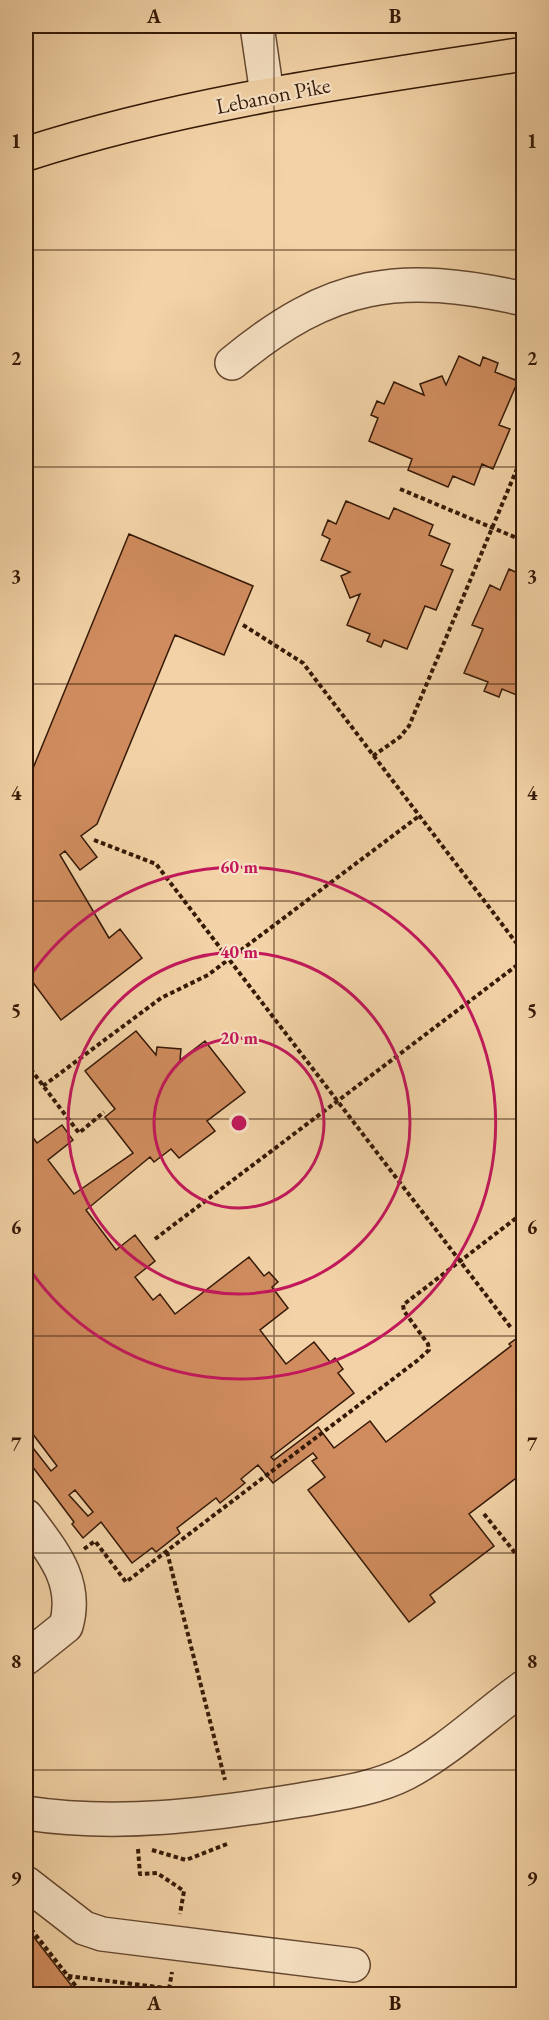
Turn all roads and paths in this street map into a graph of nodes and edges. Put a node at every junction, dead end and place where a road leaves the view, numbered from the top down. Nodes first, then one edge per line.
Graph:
1 (257, 26) edge
2 (524, 54) edge
3 (267, 94) junction
4 (26, 154) edge
5 (524, 299) edge
6 (232, 363) dead end
7 (524, 453) edge
8 (400, 489) dead end
9 (492, 528) junction
10 (524, 541) edge
11 (243, 625) dead end
12 (374, 756) junction
13 (419, 816) junction
14 (94, 840) dead end
15 (524, 953) edge
16 (230, 959) junction
17 (524, 960) edge
18 (26, 1063) edge
19 (43, 1086) junction
20 (338, 1101) junction
21 (104, 1113) dead end
22 (524, 1212) edge
23 (155, 1239) dead end
24 (460, 1260) junction
25 (512, 1329) dead end
26 (484, 1514) dead end
27 (26, 1516) edge
28 (524, 1564) edge
29 (62, 1567) junction
30 (26, 1658) edge
31 (524, 1687) edge
32 (26, 1813) edge
33 (26, 1883) edge
34 (26, 1921) edge
35 (353, 1965) dead end
36 (68, 1976) junction
37 (82, 1995) edge
38 (214, 1995) edge

1 - 3 street
2 - 3 main road, Lebanon Pike
3 - 4 main road, Lebanon Pike
5 - 6 street
7 - 9 path
8 - 9 path
9 - 10 path
9 - 12 path
11 - 12 path
12 - 13 path
13 - 15 path
13 - 16 path
14 - 16 path
16 - 19 path
16 - 20 path
17 - 20 path
18 - 19 path
19 - 21 path
20 - 23 path
20 - 24 path
22 - 24 path
24 - 25 path
24 - 29 path
26 - 28 path
27 - 29 street
29 - 30 street
31 - 32 street
33 - 35 street
34 - 36 path
36 - 37 path
36 - 38 path

